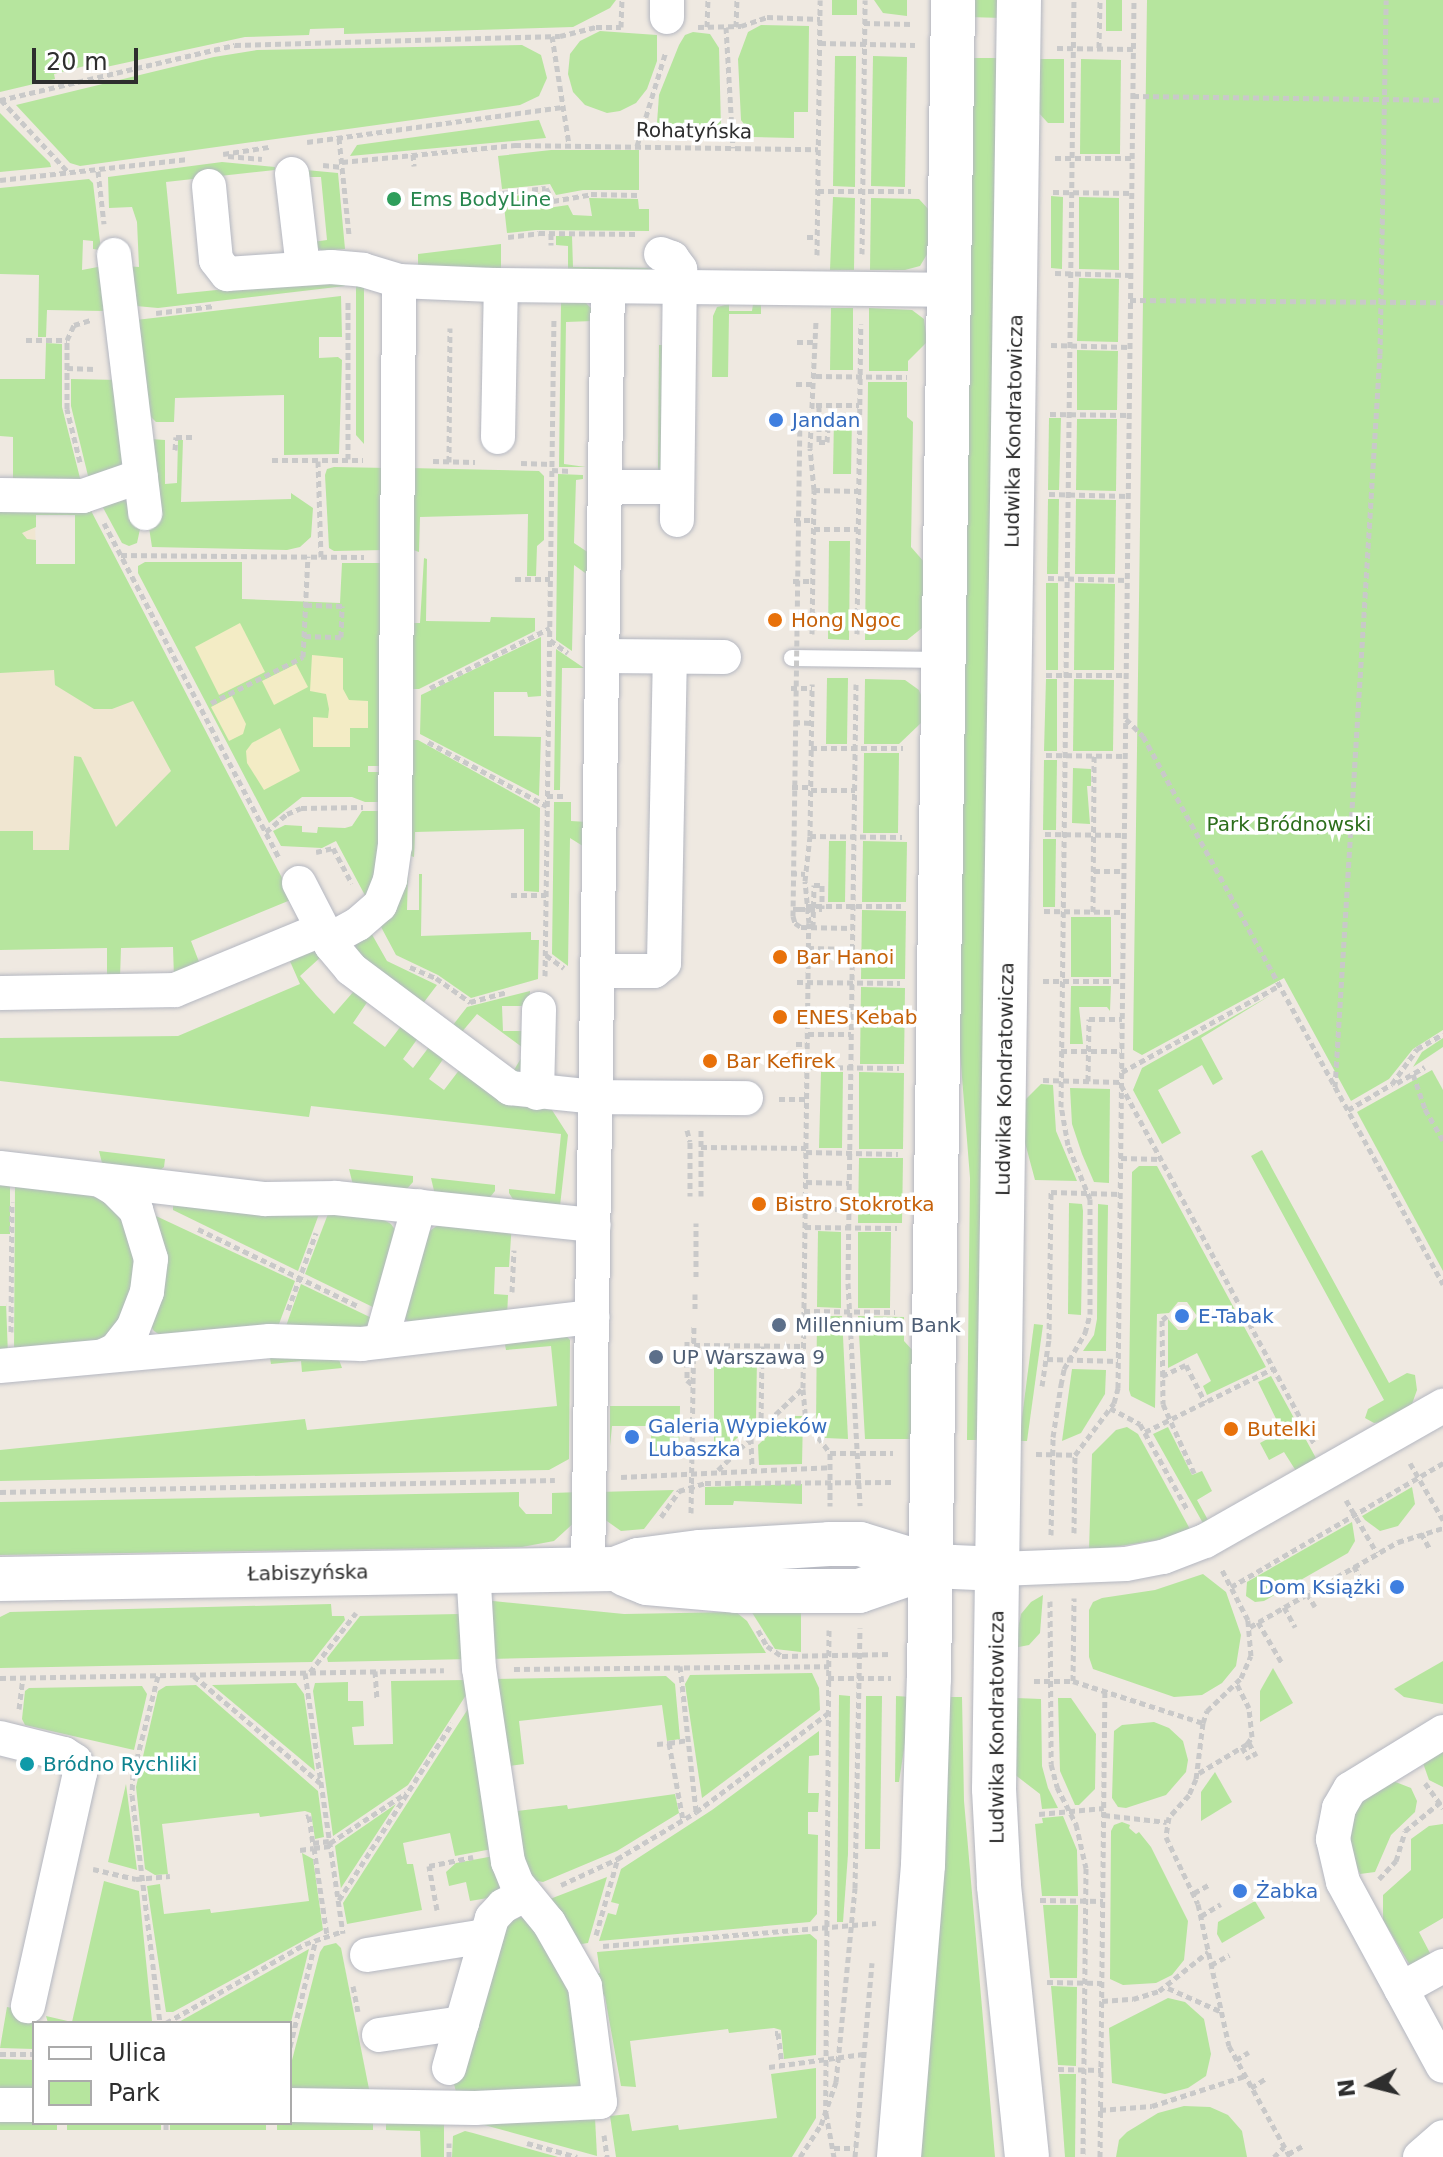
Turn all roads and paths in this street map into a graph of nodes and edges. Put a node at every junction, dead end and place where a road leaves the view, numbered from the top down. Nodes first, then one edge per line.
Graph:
1 (622, 0) edge
2 (708, 0) edge
3 (1019, 0) edge
4 (1074, 0) edge
5 (1100, 0) edge
6 (1134, 0) edge
7 (1386, 0) edge
8 (737, 2) edge
9 (729, 4) dead end
10 (930, 12) edge
11 (820, 19) dead end
12 (674, 22) edge
13 (864, 23) dead end
14 (913, 24) junction
15 (722, 25) junction
16 (621, 27) junction
17 (634, 27) dead end
18 (707, 27) junction
19 (736, 27) junction
20 (552, 36) junction
21 (820, 43) dead end
22 (912, 45) junction
23 (924, 45) dead end
24 (1044, 47) dead end
25 (1073, 48) junction
26 (1099, 48) junction
27 (1133, 49) junction
28 (912, 60) dead end
29 (1133, 96) junction
30 (1384, 99) junction
31 (0, 100) edge
32 (1443, 100) edge
33 (339, 138) dead end
34 (515, 145) junction
35 (569, 146) junction
36 (637, 146) junction
37 (733, 148) junction
38 (818, 149) dead end
39 (413, 154) junction
40 (516, 154) dead end
41 (1054, 158) dead end
42 (1072, 158) junction
43 (1132, 158) junction
44 (342, 162) junction
45 (414, 166) dead end
46 (808, 166) dead end
47 (818, 166) dead end
48 (98, 171) dead end
49 (70, 173) dead end
50 (292, 174) dead end
51 (911, 178) dead end
52 (209, 186) dead end
53 (818, 191) dead end
54 (1048, 192) dead end
55 (1071, 192) junction
56 (502, 193) dead end
57 (1132, 193) junction
58 (638, 195) dead end
59 (551, 233) junction
60 (508, 237) dead end
61 (807, 237) dead end
62 (817, 237) dead end
63 (655, 244) joint
64 (551, 245) dead end
65 (114, 255) joint
66 (303, 267) junction
67 (349, 268) junction
68 (1046, 273) dead end
69 (1070, 273) junction
70 (1131, 275) junction
71 (399, 281) junction
72 (501, 286) junction
73 (554, 286) junction
74 (608, 287) junction
75 (680, 287) junction
76 (949, 290) junction
77 (1130, 300) junction
78 (1381, 301) junction
79 (1443, 302) edge
80 (121, 317) junction
81 (450, 328) dead end
82 (26, 340) dead end
83 (67, 340) junction
84 (797, 342) dead end
85 (816, 342) dead end
86 (1046, 345) dead end
87 (1070, 346) junction
88 (1130, 347) junction
89 (816, 376) dead end
90 (912, 377) dead end
91 (796, 384) dead end
92 (815, 384) dead end
93 (859, 405) dead end
94 (1045, 414) dead end
95 (1068, 414) junction
96 (1129, 415) junction
97 (811, 427) dead end
98 (818, 428) junction
99 (498, 437) dead end
100 (348, 459) dead end
101 (272, 460) dead end
102 (289, 460) dead end
103 (318, 461) dead end
104 (449, 462) dead end
105 (141, 476) junction
106 (605, 487) junction
107 (814, 490) dead end
108 (858, 491) dead end
109 (1044, 494) dead end
110 (0, 495) edge
111 (90, 495) junction
112 (1068, 495) junction
113 (1128, 496) junction
114 (145, 513) dead end
115 (794, 520) dead end
116 (814, 520) dead end
117 (814, 529) dead end
118 (858, 529) dead end
119 (121, 555) junction
120 (308, 556) junction
121 (321, 557) junction
122 (397, 572) junction
123 (1043, 578) dead end
124 (515, 579) dead end
125 (550, 579) junction
126 (1067, 579) junction
127 (1127, 580) junction
128 (793, 581) dead end
129 (813, 581) dead end
130 (306, 605) junction
131 (792, 620) dead end
132 (812, 620) dead end
133 (550, 628) junction
134 (304, 636) junction
135 (602, 656) junction
136 (670, 657) junction
137 (724, 657) dead end
138 (792, 658) dead end
139 (944, 660) junction
140 (1041, 674) dead end
141 (1066, 675) junction
142 (1126, 675) junction
143 (791, 688) dead end
144 (812, 688) dead end
145 (211, 703) dead end
146 (397, 715) junction
147 (539, 717) dead end
148 (548, 717) junction
149 (1126, 719) junction
150 (794, 722) dead end
151 (811, 723) dead end
152 (811, 748) dead end
153 (912, 749) dead end
154 (1041, 755) dead end
155 (1064, 755) junction
156 (1094, 756) junction
157 (1125, 756) junction
158 (792, 787) dead end
159 (855, 790) dead end
160 (396, 806) junction
161 (547, 806) junction
162 (266, 832) junction
163 (1040, 834) dead end
164 (1064, 834) junction
165 (1094, 834) junction
166 (1124, 835) junction
167 (810, 836) dead end
168 (911, 837) dead end
169 (275, 850) junction
170 (288, 851) dead end
171 (312, 852) dead end
172 (1094, 871) junction
173 (1123, 871) junction
174 (791, 873) dead end
175 (805, 874) dead end
176 (299, 883) joint
177 (511, 895) dead end
178 (546, 895) junction
179 (811, 904) junction
180 (910, 906) dead end
181 (793, 909) junction
182 (1039, 911) dead end
183 (1063, 912) junction
184 (1093, 912) junction
185 (1123, 912) junction
186 (369, 916) junction
187 (813, 927) junction
188 (852, 928) dead end
189 (326, 935) junction
190 (853, 949) dead end
191 (797, 955) dead end
192 (402, 963) dead end
193 (597, 971) junction
194 (1038, 981) dead end
195 (1062, 981) junction
196 (1123, 981) junction
197 (797, 982) dead end
198 (909, 983) dead end
199 (1280, 985) junction
200 (0, 993) edge
201 (530, 994) junction
202 (852, 1014) dead end
203 (796, 1018) dead end
204 (1122, 1019) junction
205 (808, 1034) dead end
206 (851, 1034) dead end
207 (1443, 1034) edge
208 (796, 1044) dead end
209 (807, 1044) dead end
210 (1061, 1051) junction
211 (1089, 1051) junction
212 (1122, 1051) junction
213 (807, 1067) dead end
214 (1425, 1067) dead end
215 (908, 1068) dead end
216 (1121, 1072) junction
217 (1413, 1074) junction
218 (1042, 1080) dead end
219 (1061, 1081) junction
220 (1088, 1081) junction
221 (1121, 1083) junction
222 (1335, 1087) junction
223 (1385, 1090) junction
224 (537, 1093) junction
225 (595, 1097) junction
226 (746, 1098) dead end
227 (1348, 1110) junction
228 (692, 1111) junction
229 (1443, 1140) edge
230 (701, 1147) junction
231 (907, 1154) dead end
232 (1121, 1158) junction
233 (1162, 1159) junction
234 (6, 1169) edge
235 (100, 1180) junction
236 (806, 1182) dead end
237 (849, 1183) dead end
238 (1088, 1193) junction
239 (1120, 1194) junction
240 (690, 1196) dead end
241 (701, 1196) dead end
242 (329, 1198) junction
243 (419, 1206) junction
244 (805, 1209) dead end
245 (849, 1209) dead end
246 (522, 1218) junction
247 (696, 1223) dead end
248 (189, 1224) dead end
249 (594, 1225) junction
250 (805, 1227) dead end
251 (906, 1228) dead end
252 (849, 1261) dead end
253 (696, 1277) dead end
254 (300, 1278) junction
255 (1443, 1284) edge
256 (695, 1294) dead end
257 (695, 1309) dead end
258 (804, 1311) dead end
259 (850, 1312) junction
260 (904, 1313) dead end
261 (1167, 1316) dead end
262 (592, 1317) junction
263 (524, 1325) junction
264 (694, 1326) dead end
265 (384, 1331) junction
266 (276, 1341) junction
267 (694, 1343) junction
268 (762, 1346) junction
269 (103, 1356) junction
270 (1047, 1359) junction
271 (1068, 1360) junction
272 (1118, 1361) junction
273 (5, 1365) edge
274 (1274, 1368) junction
275 (1162, 1376) junction
276 (693, 1385) junction
277 (803, 1388) junction
278 (1042, 1388) dead end
279 (1205, 1402) junction
280 (1443, 1406) edge
281 (1168, 1420) junction
282 (761, 1428) junction
283 (1145, 1432) dead end
284 (1394, 1435) junction
285 (751, 1438) junction
286 (1034, 1441) dead end
287 (830, 1453) junction
288 (858, 1453) junction
289 (901, 1453) dead end
290 (1053, 1455) junction
291 (1075, 1455) junction
292 (1443, 1463) edge
293 (830, 1467) junction
294 (752, 1469) junction
295 (718, 1470) junction
296 (692, 1471) junction
297 (1329, 1471) junction
298 (1194, 1473) dead end
299 (1418, 1477) junction
300 (590, 1479) junction
301 (830, 1480) junction
302 (860, 1482) junction
303 (900, 1482) dead end
304 (692, 1485) junction
305 (0, 1492) edge
306 (860, 1511) dead end
307 (1354, 1514) junction
308 (829, 1517) dead end
309 (691, 1520) dead end
310 (1443, 1520) edge
311 (1443, 1528) edge
312 (1421, 1533) junction
313 (1074, 1537) dead end
314 (1051, 1547) dead end
315 (1430, 1549) dead end
316 (1377, 1553) junction
317 (614, 1566) junction
318 (932, 1566) junction
319 (1354, 1566) junction
320 (473, 1569) junction
321 (999, 1569) junction
322 (0, 1579) edge
323 (1361, 1580) dead end
324 (1231, 1587) dead end
325 (1074, 1588) dead end
326 (736, 1591) junction
327 (1050, 1593) dead end
328 (1307, 1593) junction
329 (1284, 1607) junction
330 (1315, 1607) dead end
331 (359, 1610) dead end
332 (1258, 1622) junction
333 (860, 1624) dead end
334 (829, 1625) dead end
335 (1250, 1627) dead end
336 (1295, 1627) dead end
337 (896, 1654) dead end
338 (829, 1656) junction
339 (860, 1656) junction
340 (1282, 1663) dead end
341 (680, 1666) junction
342 (829, 1666) junction
343 (375, 1671) junction
344 (307, 1673) junction
345 (480, 1674) junction
346 (193, 1675) junction
347 (158, 1676) junction
348 (0, 1678) edge
349 (828, 1678) junction
350 (859, 1678) junction
351 (888, 1678) junction
352 (900, 1679) dead end
353 (1025, 1681) dead end
354 (1049, 1681) junction
355 (1073, 1681) junction
356 (1237, 1683) dead end
357 (1105, 1692) junction
358 (888, 1693) dead end
359 (377, 1700) dead end
360 (828, 1713) junction
361 (1443, 1732) edge
362 (0, 1738) edge
363 (689, 1740) junction
364 (669, 1743) junction
365 (1249, 1743) junction
366 (657, 1744) dead end
367 (1242, 1747) junction
368 (1256, 1756) dead end
369 (1223, 1758) junction
370 (1249, 1759) dead end
371 (1227, 1765) dead end
372 (1198, 1773) junction
373 (321, 1783) junction
374 (410, 1790) junction
375 (1441, 1800) edge
376 (1038, 1804) dead end
377 (1443, 1808) edge
378 (1069, 1811) junction
379 (1104, 1811) junction
380 (696, 1812) junction
381 (1039, 1814) junction
382 (306, 1817) dead end
383 (683, 1820) junction
384 (1040, 1822) dead end
385 (1167, 1822) junction
386 (330, 1843) junction
387 (314, 1848) junction
388 (300, 1850) dead end
389 (505, 1851) junction
390 (618, 1858) junction
391 (61, 1862) junction
392 (170, 1876) dead end
393 (142, 1879) junction
394 (1210, 1884) dead end
395 (1194, 1893) junction
396 (525, 1895) junction
397 (1039, 1900) dead end
398 (338, 1901) junction
399 (1085, 1901) junction
400 (1103, 1901) junction
401 (1221, 1904) dead end
402 (877, 1908) dead end
403 (438, 1912) dead end
404 (1201, 1916) junction
405 (1364, 1922) junction
406 (876, 1923) junction
407 (851, 1925) junction
408 (827, 1926) junction
409 (327, 1935) dead end
410 (486, 1936) junction
411 (874, 1937) dead end
412 (316, 1939) dead end
413 (873, 1952) dead end
414 (1208, 1952) junction
415 (1229, 1955) dead end
416 (354, 1958) junction
417 (1211, 1965) junction
418 (1443, 1966) edge
419 (1046, 1982) dead end
420 (1085, 1983) junction
421 (1102, 1983) junction
422 (1167, 1987) junction
423 (1401, 1989) junction
424 (1102, 2001) junction
425 (28, 2006) dead end
426 (1220, 2011) junction
427 (160, 2021) edge
428 (462, 2023) junction
429 (369, 2028) joint
430 (775, 2033) dead end
431 (292, 2039) edge
432 (1249, 2052) dead end
433 (0, 2054) edge
434 (32, 2054) edge
435 (863, 2054) junction
436 (838, 2057) junction
437 (827, 2059) junction
438 (1236, 2060) junction
439 (782, 2065) junction
440 (1443, 2066) edge
441 (769, 2067) dead end
442 (449, 2068) dead end
443 (1055, 2069) dead end
444 (1084, 2070) junction
445 (1101, 2070) junction
446 (1245, 2076) junction
447 (1265, 2079) dead end
448 (1251, 2088) junction
449 (0, 2105) edge
450 (32, 2105) edge
451 (292, 2105) edge
452 (1100, 2110) junction
453 (826, 2113) junction
454 (1280, 2119) dead end
455 (1271, 2124) junction
456 (1443, 2137) edge
457 (1304, 2145) dead end
458 (1284, 2147) junction
459 (834, 2148) junction
460 (855, 2148) junction
461 (1289, 2156) edge
462 (800, 2157) edge
463 (834, 2157) edge
464 (855, 2157) edge
465 (899, 2157) edge
466 (1027, 2157) edge
467 (1083, 2157) edge
468 (1100, 2157) edge
469 (1274, 2157) edge
470 (1420, 2157) edge

1 - 16 path
2 - 18 path
3 - 321 main road, Ludwika Kondratowicza
4 - 25 path
5 - 26 path
6 - 27 path
7 - 30 path
8 - 9 path
8 - 19 path
10 - 14 path
10 - 14 path
10 - 76 main road
11 - 19 path
12 - 18 path
12 - 36 path
13 - 14 path
14 - 22 path
15 - 18 path
15 - 19 path
15 - 37 path
16 - 17 path
16 - 20 path
20 - 31 path
20 - 35 path
21 - 22 path
22 - 23 path
22 - 28 path
24 - 25 path
25 - 26 path
25 - 42 path
26 - 27 path
27 - 29 path
29 - 30 path
29 - 43 path
30 - 32 path
30 - 78 path
31 - 49 path
33 - 44 path
34 - 35 path, Rohatyńska
34 - 39 path, Rohatyńska
34 - 40 path
35 - 36 path, Rohatyńska
36 - 37 path, Rohatyńska
37 - 38 path, Rohatyńska
39 - 44 path, Rohatyńska
39 - 45 path
41 - 42 path
42 - 43 path
42 - 55 path
43 - 57 path
44 - 67 path
46 - 47 path
48 - 65 path
50 - 66 street
51 - 53 path
52 - 66 street
54 - 55 path
55 - 57 path
55 - 69 path
56 - 58 path
57 - 70 path
59 - 60 path
59 - 63 path
59 - 64 path
61 - 62 path
63 - 75 street
65 - 80 street
66 - 67 street
67 - 71 street
67 - 100 path
68 - 69 path
69 - 70 path
69 - 87 path
70 - 77 path
71 - 72 street
71 - 122 street
72 - 73 street
72 - 99 street
73 - 74 street
73 - 125 path
74 - 75 street
74 - 106 street
75 - 76 street
75 - 106 street
76 - 139 main road
77 - 78 path
77 - 88 path
78 - 79 path
78 - 222 path
80 - 83 path
80 - 105 street
81 - 104 path
82 - 83 path
83 - 111 path
84 - 85 path
86 - 87 path
87 - 88 path
87 - 95 path
88 - 96 path
89 - 90 path
91 - 92 path
93 - 98 path
94 - 95 path
95 - 96 path
95 - 112 path
96 - 113 path
97 - 98 path
98 - 181 path, bridge
101 - 102 path
103 - 121 path
105 - 111 street
105 - 114 street
106 - 135 street
107 - 108 path
109 - 112 path
110 - 111 street
111 - 119 path
112 - 113 path
112 - 126 path
113 - 127 path
115 - 116 path
117 - 118 path
119 - 120 path
119 - 162 path
120 - 121 path
120 - 130 path
121 - 122 path
122 - 146 street
123 - 126 path
124 - 125 path
125 - 133 path
126 - 127 path
126 - 141 path
127 - 142 path
128 - 129 path
130 - 134 path
130 - 134 path
131 - 132 path
133 - 146 path
133 - 148 path
134 - 145 path
135 - 136 street
135 - 193 street
136 - 137 street
136 - 193 street
138 - 139 lane
139 - 318 main road
140 - 141 path
141 - 142 path
141 - 155 path
142 - 149 path
143 - 144 path
146 - 160 street
146 - 161 path
147 - 148 path
148 - 161 path
149 - 157 path
149 - 199 path
150 - 151 path
152 - 153 path
154 - 155 path
155 - 156 path
155 - 164 path
156 - 157 path
156 - 165 path
157 - 166 path
158 - 159 path
160 - 162 path
160 - 186 street
161 - 178 path
162 - 169 path
163 - 164 path
164 - 165 path
164 - 183 path
165 - 166 path
165 - 172 path
166 - 173 path
167 - 168 path
169 - 170 path
169 - 176 path
171 - 186 path
172 - 173 path
172 - 184 path
173 - 185 path
174 - 175 path
176 - 189 street
177 - 178 path
178 - 201 path
179 - 180 path
179 - 181 path, bridge
179 - 187 path
181 - 187 path, bridge
182 - 183 path
183 - 184 path
183 - 195 path
184 - 185 path
185 - 196 path
186 - 189 street
187 - 188 path
189 - 200 street
189 - 224 street
190 - 191 path
192 - 201 path
193 - 225 street
194 - 195 path
195 - 196 path
195 - 210 path
196 - 204 path
197 - 198 path
199 - 216 path
199 - 222 path
201 - 224 street
202 - 203 path
204 - 211 path
204 - 212 path
205 - 206 path
207 - 223 path
208 - 209 path
210 - 211 path
210 - 219 path
211 - 212 path
211 - 220 path
212 - 216 path
213 - 215 path
214 - 217 path
216 - 221 path
217 - 223 path
217 - 229 path
218 - 219 path
219 - 220 path
219 - 238 path
220 - 221 path
221 - 232 path
221 - 233 path
222 - 227 path
223 - 227 path
224 - 225 street
225 - 228 street
225 - 249 street
226 - 228 street
227 - 255 path
228 - 230 path
228 - 240 path
230 - 231 path
230 - 241 path
232 - 233 path
232 - 239 path
233 - 274 path
234 - 235 street
234 - 273 path
235 - 242 street
235 - 269 street
236 - 237 path
238 - 239 path
238 - 270 path
238 - 271 path
239 - 272 path
242 - 243 street
242 - 254 path
243 - 246 street
243 - 265 street
244 - 245 path
246 - 249 street
246 - 263 path
247 - 253 path
248 - 254 path
249 - 262 street
250 - 251 path
252 - 259 path
254 - 265 path
254 - 266 path
256 - 257 path
258 - 259 path
259 - 260 path
259 - 288 path
261 - 275 path
262 - 263 street
262 - 300 street
263 - 265 street
264 - 267 path
265 - 266 street
266 - 269 street
267 - 268 path
267 - 276 path
267 - 276 path
268 - 277 path
268 - 282 path
269 - 273 street
270 - 271 path
270 - 278 path
271 - 272 path
271 - 290 path
272 - 291 path
274 - 279 path
274 - 297 path
275 - 279 path
275 - 281 path
276 - 296 path
277 - 282 path
277 - 287 path
279 - 281 path
280 - 284 street
281 - 283 path
281 - 298 path
282 - 285 path
284 - 297 street
284 - 299 path
285 - 294 path
285 - 295 path
286 - 290 path
287 - 288 path
287 - 293 path
288 - 289 path
288 - 302 path
290 - 291 path
290 - 314 path
291 - 313 path
292 - 299 path
293 - 294 path
293 - 301 path
294 - 295 path
295 - 296 path
296 - 300 path
296 - 304 path
297 - 307 path
297 - 321 street
299 - 307 path
299 - 310 path
300 - 305 path
300 - 317 street
301 - 302 path
301 - 304 path
301 - 308 path
302 - 303 path
302 - 306 path
304 - 309 path
304 - 317 path
307 - 316 path
307 - 324 path
311 - 312 path
312 - 315 path
312 - 316 path
316 - 319 path
317 - 318 main road, Łabiszyńska
317 - 320 main road, Łabiszyńska
317 - 326 main road, Łabiszyńska
318 - 321 main road, Łabiszyńska
318 - 326 main road, Łabiszyńska
318 - 465 main road
319 - 323 path
319 - 328 path
320 - 322 main road, Łabiszyńska
320 - 345 street
321 - 466 main road, Ludwika Kondratowicza
325 - 355 path
326 - 338 path
327 - 354 path
328 - 329 path
328 - 330 path
329 - 332 path
329 - 336 path
331 - 344 path
332 - 335 path
332 - 340 path
333 - 339 path
334 - 338 path
337 - 339 path
338 - 339 path
338 - 342 path
339 - 350 path
341 - 342 path
341 - 345 path
341 - 363 path
342 - 349 path
343 - 344 path
343 - 345 path
343 - 359 path
344 - 346 path
344 - 373 path
345 - 374 path
345 - 389 street
346 - 347 path
346 - 373 path
347 - 348 path
347 - 393 path
349 - 350 path
349 - 360 path
350 - 351 path
350 - 407 path
351 - 352 path
351 - 358 path
353 - 354 path
354 - 355 path
354 - 378 path
355 - 357 path
356 - 365 path
357 - 372 path
357 - 379 path
360 - 380 path
360 - 408 path
361 - 405 street
362 - 391 street
363 - 364 path
363 - 380 path
364 - 366 path
364 - 383 path
365 - 367 path
365 - 368 path
367 - 369 path
367 - 370 path
369 - 371 path
369 - 372 path
372 - 385 path
373 - 386 path
374 - 386 path
374 - 398 path
375 - 377 path
375 - 405 path
376 - 381 path
378 - 379 path
378 - 381 path
378 - 399 path
379 - 385 path
379 - 400 path
380 - 383 path
381 - 384 path
382 - 386 path
383 - 390 path
385 - 395 path
386 - 387 path
386 - 398 path
387 - 388 path
387 - 409 path
389 - 396 street
389 - 403 path
390 - 396 path
390 - 408 path
391 - 393 path
391 - 425 street
392 - 393 path
393 - 427 path
394 - 395 path
395 - 404 path
396 - 410 street
396 - 451 street
397 - 399 path
398 - 416 path
399 - 400 path
399 - 420 path
400 - 421 path
401 - 404 path
402 - 406 path
404 - 414 path
405 - 423 street
406 - 407 path
406 - 411 path
407 - 408 path
407 - 436 path
408 - 437 path
410 - 416 street
410 - 428 street
412 - 431 path
413 - 435 path
414 - 417 path
414 - 422 path
415 - 417 path
416 - 429 path
417 - 426 path
418 - 423 street
419 - 420 path
420 - 421 path
420 - 444 path
421 - 424 path
422 - 424 path
422 - 426 path
423 - 440 street
424 - 445 path
426 - 438 path
428 - 429 street
428 - 442 street
430 - 439 path
432 - 438 path
433 - 434 path
435 - 436 path
435 - 460 path
436 - 437 path
436 - 453 path
437 - 439 path
437 - 453 path
438 - 446 path
439 - 441 path
443 - 444 path
444 - 445 path
444 - 467 path
445 - 452 path
446 - 448 path
446 - 452 path
447 - 448 path
448 - 455 path
449 - 450 street
452 - 468 path
453 - 459 path
453 - 462 path
454 - 455 path
455 - 458 path
456 - 470 street
457 - 461 path
458 - 461 path
458 - 469 path
459 - 460 path
459 - 463 path
460 - 464 path

